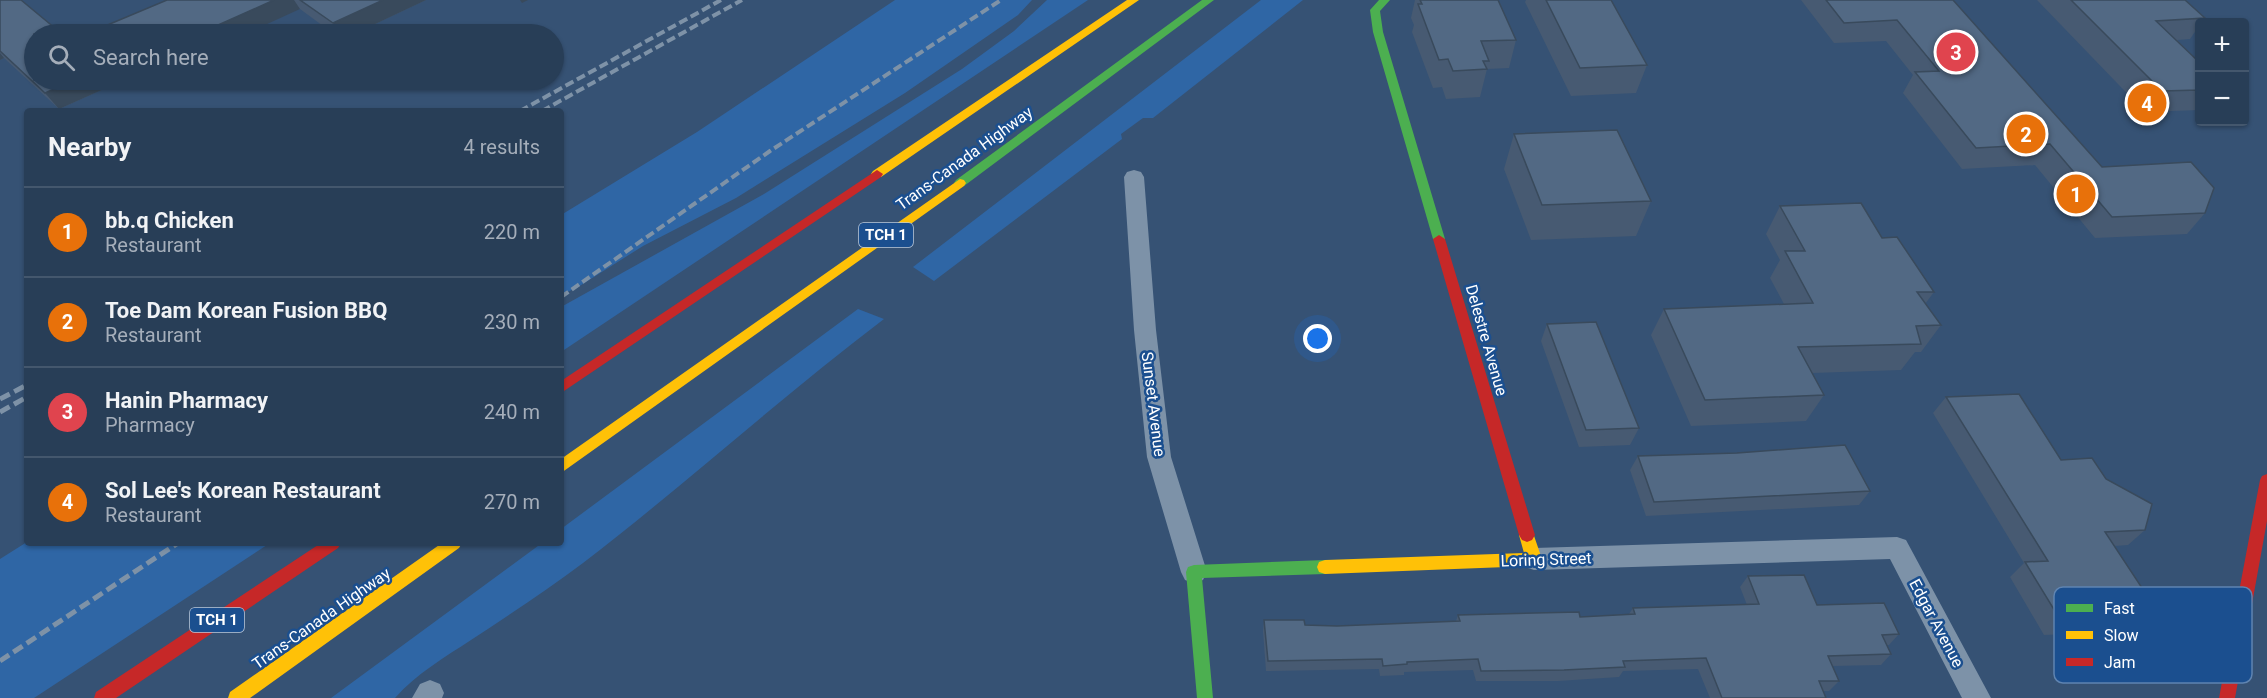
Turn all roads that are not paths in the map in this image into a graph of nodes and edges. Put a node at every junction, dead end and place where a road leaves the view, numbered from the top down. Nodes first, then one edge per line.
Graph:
1 (1134, 0) edge
2 (1209, 0) edge
3 (1385, 0) edge
4 (1134, 177) dead end
5 (564, 386) edge
6 (564, 465) edge
7 (2267, 480) edge
8 (329, 546) edge
9 (450, 546) edge
10 (1897, 548) joint
11 (1533, 559) junction
12 (1194, 572) junction
13 (2247, 587) edge
14 (2230, 683) edge
15 (102, 698) edge
16 (236, 698) edge
17 (1205, 698) edge
18 (1977, 698) edge
19 (2227, 698) edge

1 - 5 main road, Trans-Canada Highway
2 - 6 main road, Trans-Canada Highway / TCH 1
3 - 11 main road, Delestre Avenue
4 - 12 street, Sunset Avenue
7 - 13 main road
8 - 15 main road, TCH 1
9 - 16 main road, Trans-Canada Highway
10 - 11 street, Loring Street
10 - 18 street, Edgar Avenue
11 - 12 main road, Loring Street
12 - 17 main road, Sunset Avenue
14 - 19 main road

